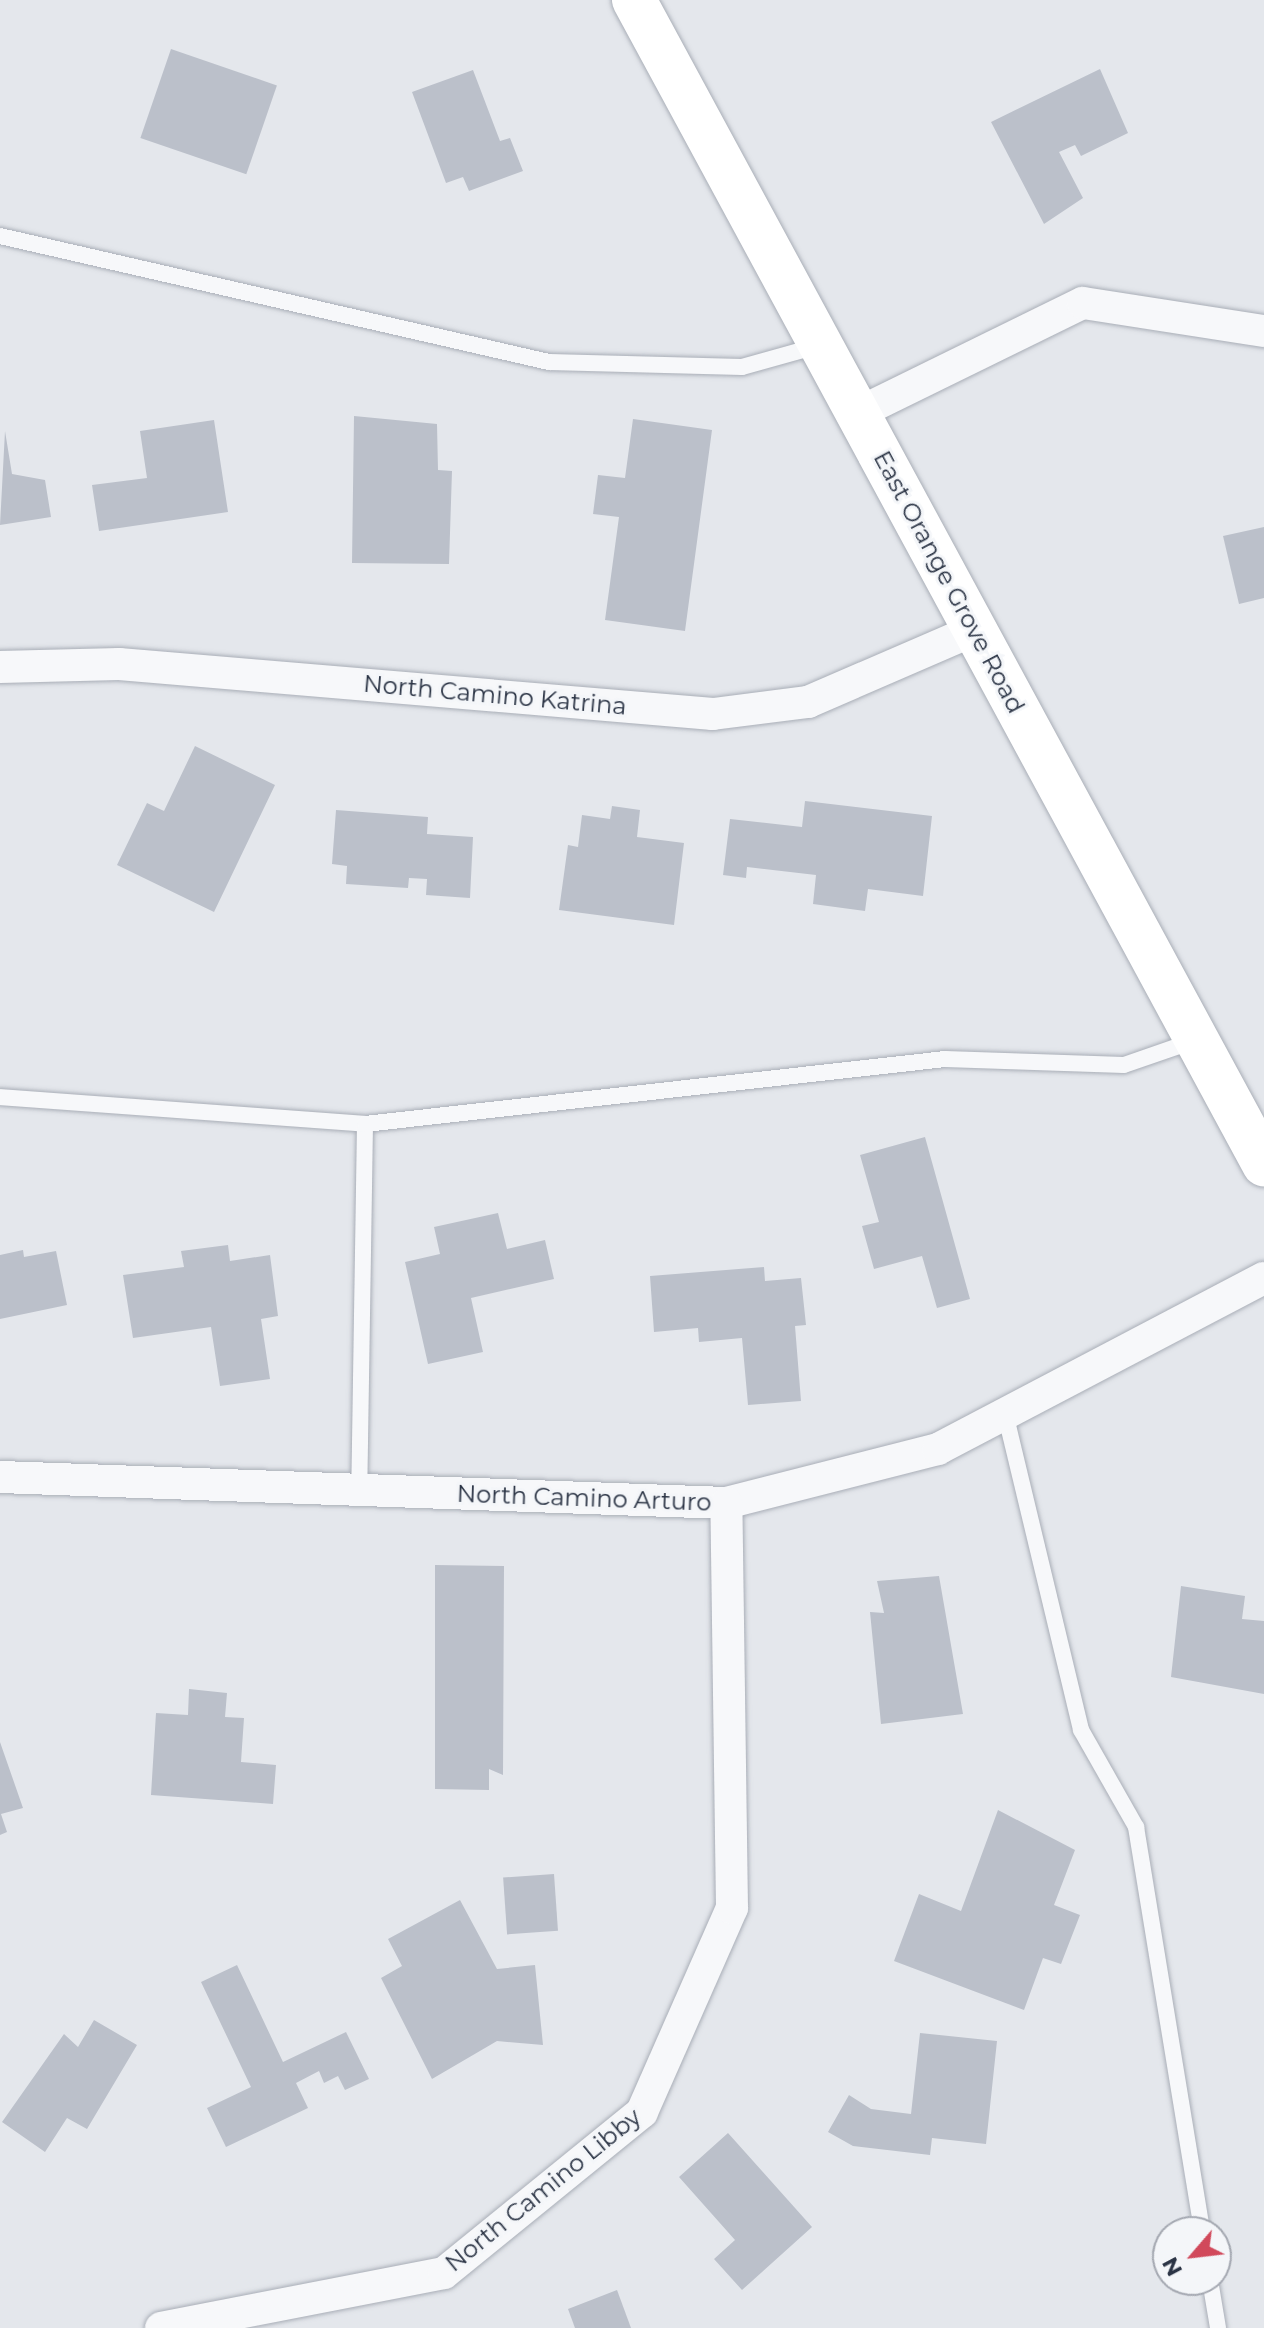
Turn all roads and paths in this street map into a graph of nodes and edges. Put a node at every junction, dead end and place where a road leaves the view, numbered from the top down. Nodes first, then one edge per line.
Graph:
1 (634, 0) edge
2 (0, 236) edge
3 (1264, 331) edge
4 (820, 345) junction
5 (858, 413) junction
6 (974, 630) junction
7 (0, 667) edge
8 (1196, 1040) junction
9 (0, 1097) edge
10 (365, 1124) junction
11 (1264, 1164) edge
12 (1264, 1278) edge
13 (1005, 1413) junction
14 (0, 1477) edge
15 (359, 1489) junction
16 (726, 1503) junction
17 (1199, 2216) edge
18 (1213, 2296) edge
19 (161, 2328) edge
20 (1218, 2328) edge

1 - 4 main road, East Orange Grove Road
2 - 4 lane
3 - 5 street
4 - 5 main road, East Orange Grove Road
5 - 6 main road, East Orange Grove Road
6 - 7 street, North Camino Katrina
6 - 8 main road, East Orange Grove Road
8 - 10 lane
8 - 11 main road, East Orange Grove Road
9 - 10 lane
10 - 15 lane
12 - 13 street, North Camino Arturo
13 - 16 street, North Camino Arturo
13 - 17 lane
14 - 15 street, North Camino Arturo
15 - 16 street, North Camino Arturo
16 - 19 street, North Camino Libby
18 - 20 lane

